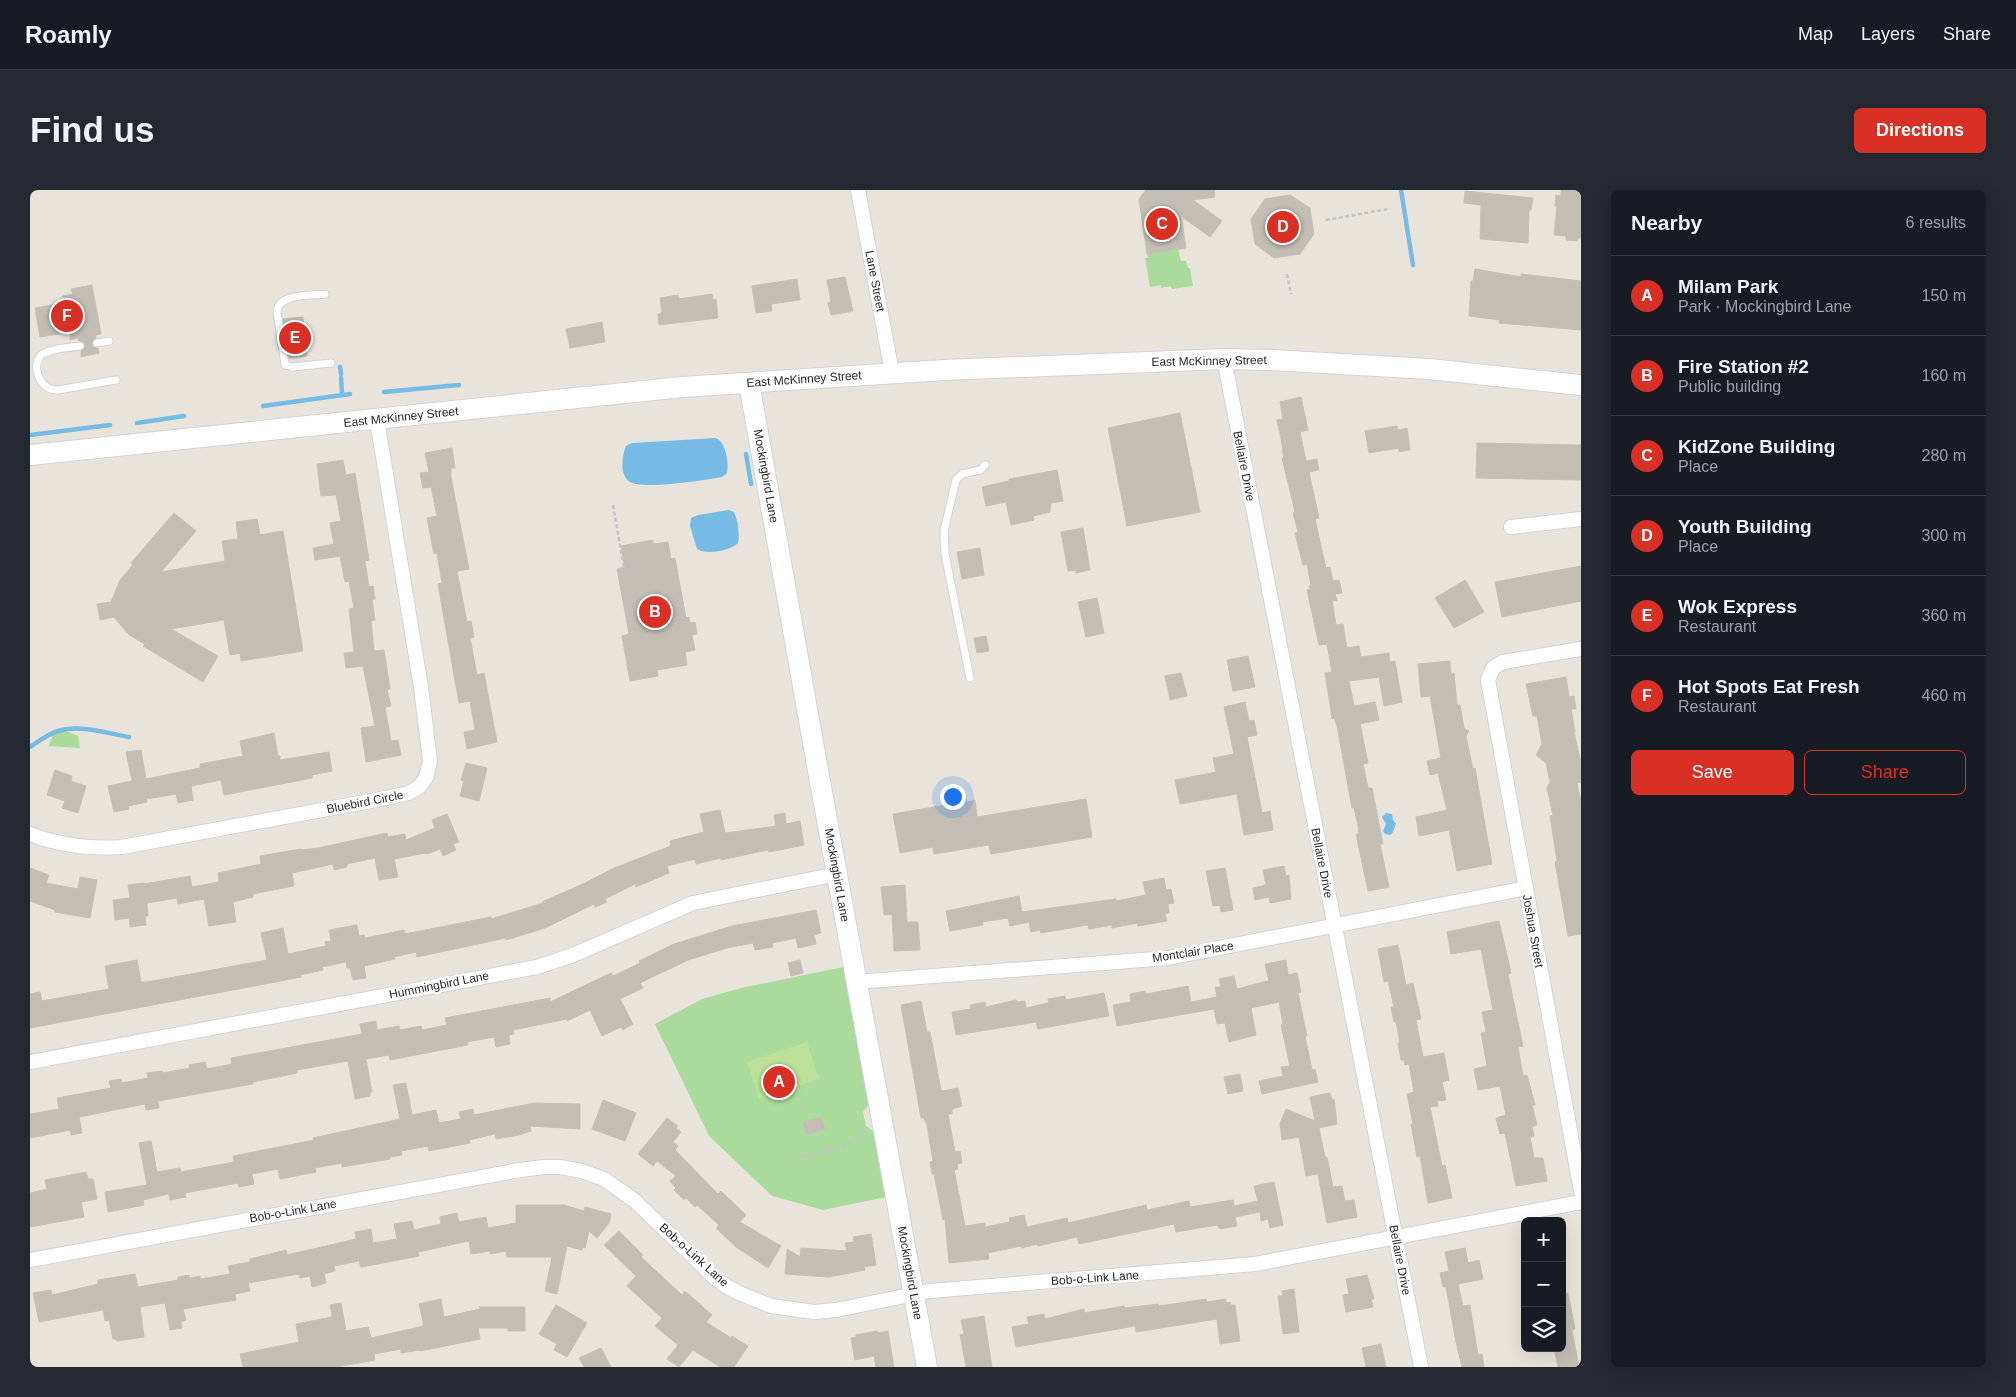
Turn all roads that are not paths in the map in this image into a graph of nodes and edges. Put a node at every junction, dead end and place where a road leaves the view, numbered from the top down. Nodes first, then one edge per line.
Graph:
1 (858, 190) edge
2 (325, 294) dead end
3 (110, 341) dead end
4 (97, 343) dead end
5 (80, 346) dead end
6 (1224, 359) junction
7 (331, 363) dead end
8 (892, 373) junction
9 (116, 380) dead end
10 (750, 382) junction
11 (1581, 385) edge
12 (377, 420) junction
13 (30, 456) edge
14 (985, 465) dead end
15 (1581, 519) edge
16 (1511, 527) dead end
17 (1581, 649) edge
18 (970, 678) dead end
19 (30, 834) edge
20 (837, 874) junction
21 (1526, 888) junction
22 (1334, 925) junction
23 (856, 982) junction
24 (30, 1062) edge
25 (1581, 1191) edge
26 (1581, 1202) edge
27 (1396, 1236) junction
28 (30, 1260) edge
29 (914, 1294) junction
30 (927, 1367) edge
31 (1421, 1367) edge

1 - 8 street, Lane Street
2 - 7 lane
3 - 4 lane
5 - 9 lane
6 - 8 main road, East McKinney Street
6 - 11 main road, East McKinney Street
6 - 22 street, Bellaire Drive
8 - 10 main road, East McKinney Street
10 - 12 main road, East McKinney Street
10 - 20 main road, Mockingbird Lane
12 - 13 main road, East McKinney Street
12 - 19 street, Bluebird Circle
14 - 18 lane
15 - 16 street
17 - 21 street, Joshua Street
20 - 23 main road, Mockingbird Lane
20 - 24 street, Hummingbird Lane
21 - 22 street, Montclair Place
21 - 25 street, Joshua Street
22 - 23 street, Montclair Place
22 - 27 street, Bellaire Drive
23 - 29 main road, Mockingbird Lane
26 - 27 street, Bob-o-Link Lane
27 - 29 street, Bob-o-Link Lane
27 - 31 street, Bellaire Drive
28 - 29 street, Bob-o-Link Lane
29 - 30 main road, Mockingbird Lane

